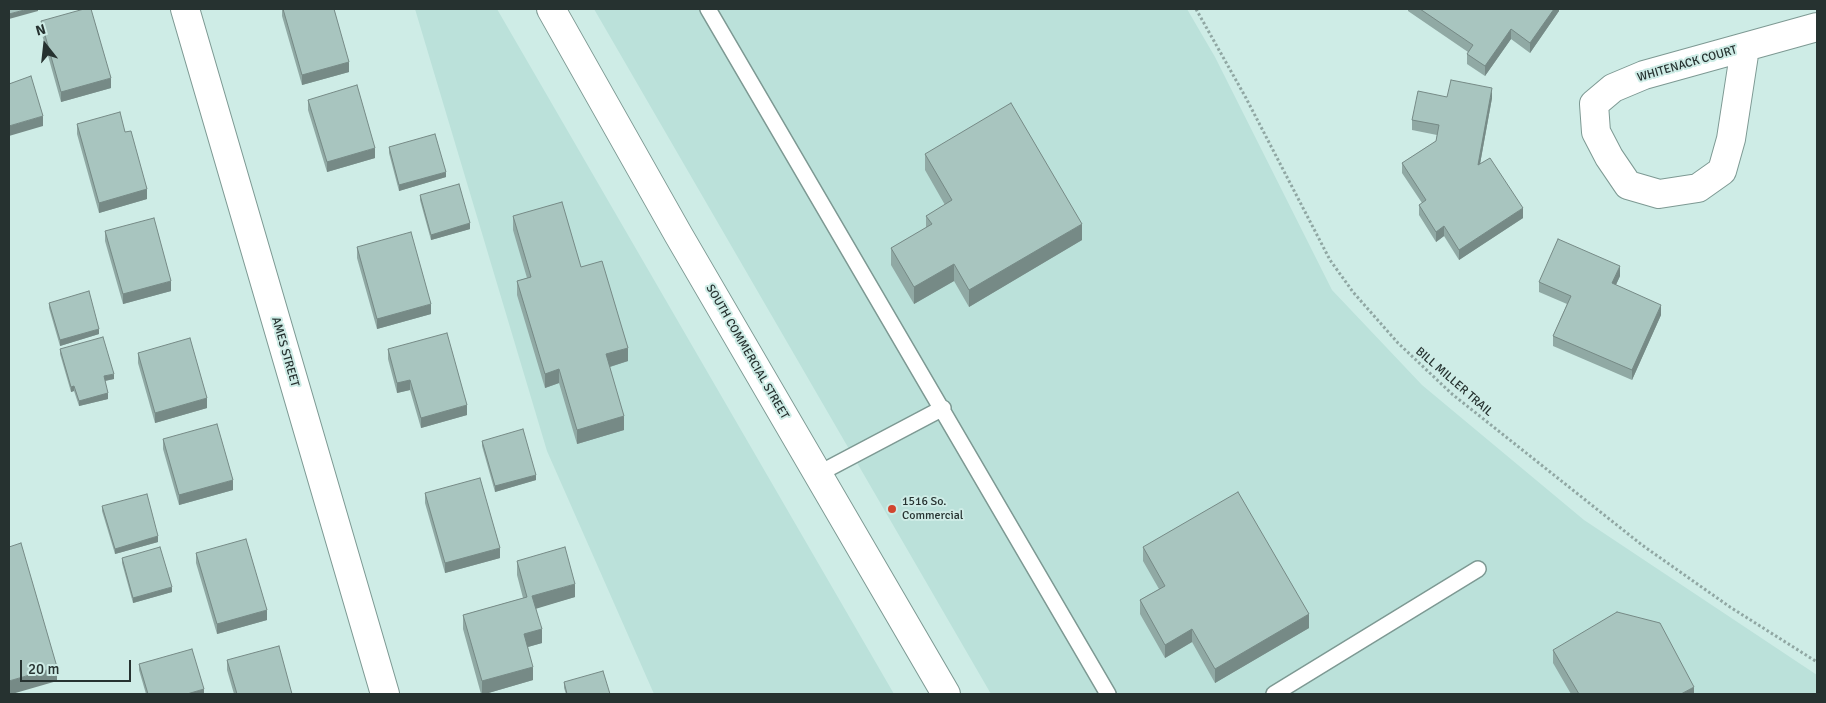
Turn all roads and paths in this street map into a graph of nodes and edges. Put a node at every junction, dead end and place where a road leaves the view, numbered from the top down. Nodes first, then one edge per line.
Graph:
1 (185, 9) edge
2 (551, 9) edge
3 (708, 9) edge
4 (1196, 9) edge
5 (1817, 28) edge
6 (1744, 48) junction
7 (943, 408) junction
8 (818, 474) junction
9 (1478, 569) dead end
10 (1817, 662) edge
11 (385, 694) edge
12 (946, 694) edge
13 (1108, 694) edge
14 (1274, 694) edge

1 - 11 street, AMES STREET
2 - 8 street, SOUTH COMMERCIAL STREET
3 - 7 lane
4 - 10 path, BILL MILLER TRAIL
5 - 6 street, WHITENACK COURT
6 - 6 street, WHITENACK COURT
7 - 8 lane
7 - 13 lane
8 - 12 street, SOUTH COMMERCIAL STREET
9 - 14 lane

